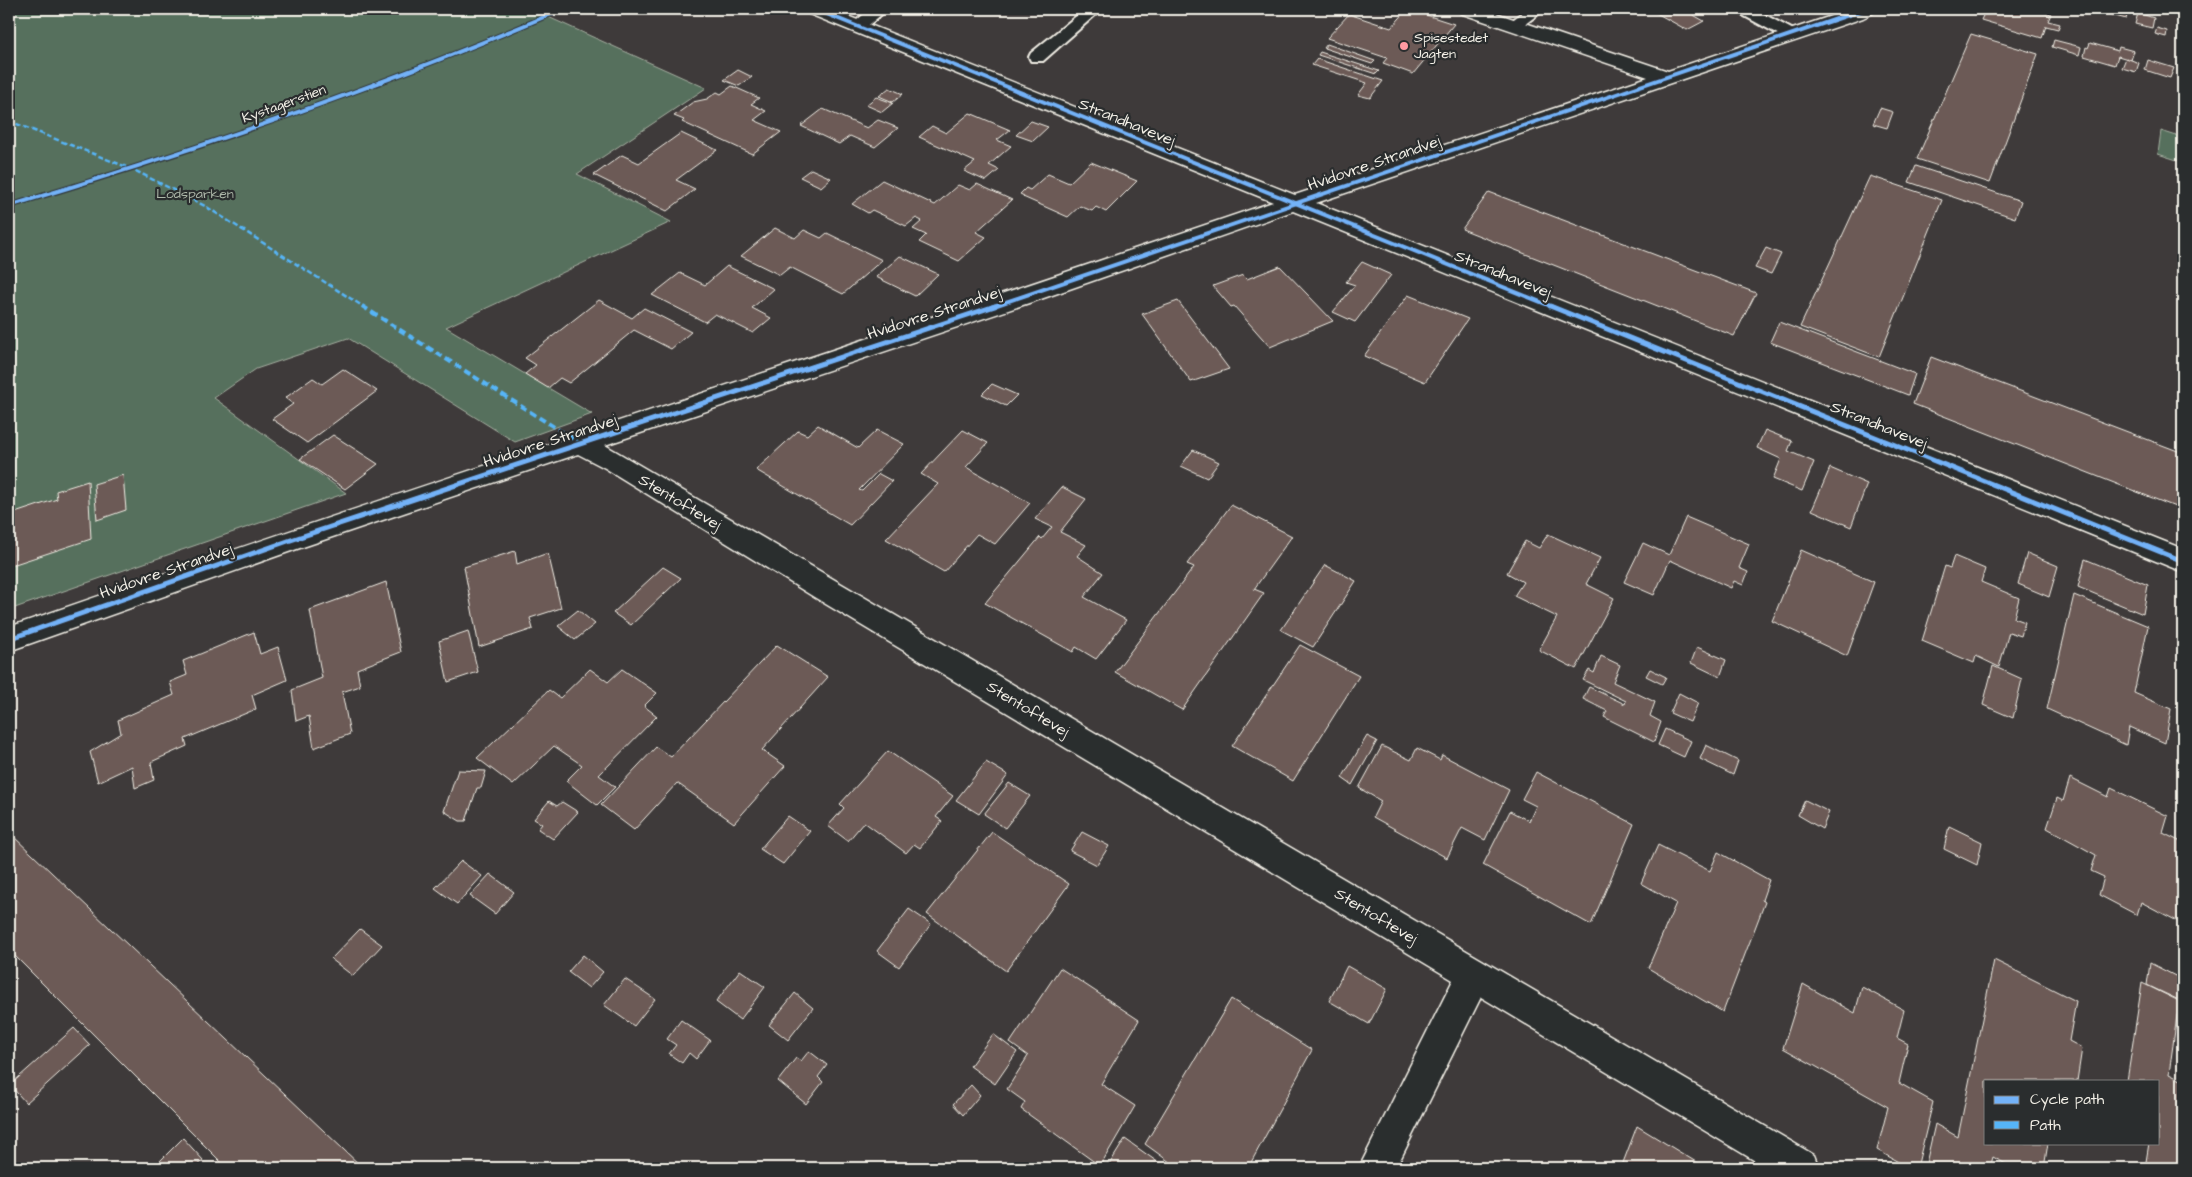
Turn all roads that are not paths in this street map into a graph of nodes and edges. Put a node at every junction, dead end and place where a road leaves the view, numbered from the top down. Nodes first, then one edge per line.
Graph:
1 (814, 9) edge
2 (880, 9) edge
3 (1094, 9) edge
4 (1467, 9) edge
5 (1537, 9) edge
6 (1744, 9) edge
7 (1866, 9) edge
8 (1514, 25) junction
9 (858, 26) junction
10 (1793, 36) junction
11 (1037, 57) dead end
12 (1667, 77) junction
13 (1293, 203) junction
14 (581, 444) junction
15 (2183, 561) edge
16 (9, 640) edge
17 (1474, 975) junction
18 (1377, 1168) edge
19 (1801, 1168) edge

1 - 9 street, Strandhavevej
2 - 9 lane
3 - 11 lane
4 - 8 street
5 - 8 lane
6 - 10 lane
7 - 10 street, Hvidovre Strandvej
8 - 12 street
9 - 13 street, Strandhavevej
10 - 12 street, Hvidovre Strandvej
12 - 13 street, Hvidovre Strandvej
13 - 14 street, Hvidovre Strandvej
13 - 15 street, Strandhavevej
14 - 16 street, Hvidovre Strandvej
14 - 17 street, Stentoftevej
17 - 18 street
17 - 19 street, Stentoftevej

